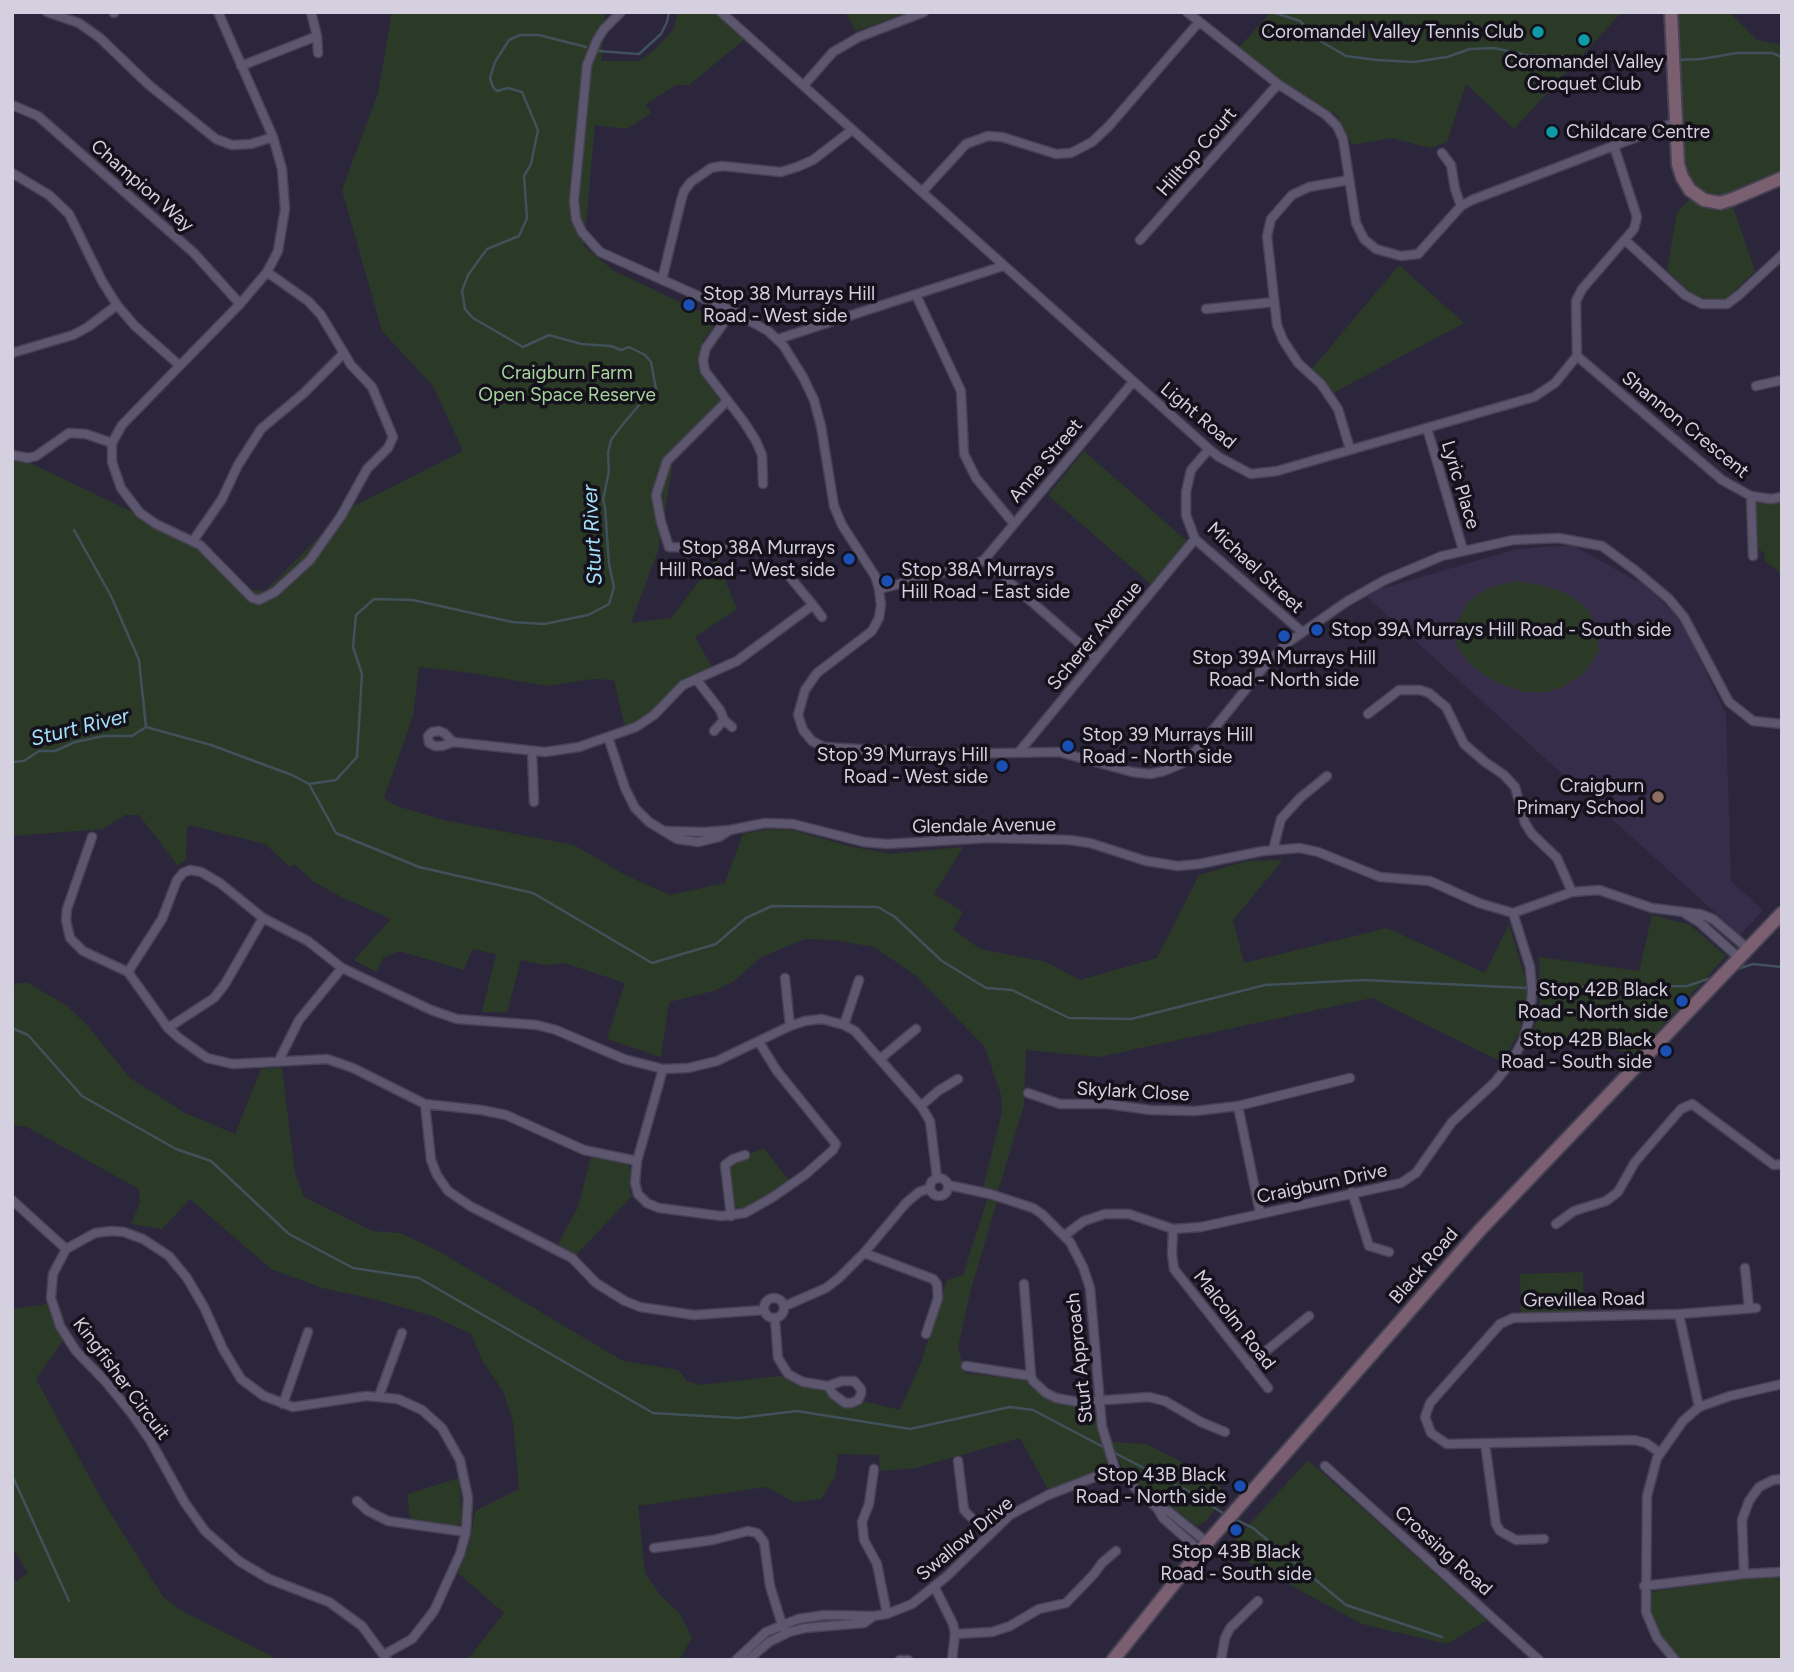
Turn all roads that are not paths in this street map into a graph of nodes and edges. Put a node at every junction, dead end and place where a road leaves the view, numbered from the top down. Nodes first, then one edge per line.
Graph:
1 (47, 12) edge
2 (218, 12) edge
3 (311, 12) edge
4 (621, 12) edge
5 (721, 12) edge
6 (924, 12) edge
7 (1187, 12) edge
8 (1671, 12) edge
9 (1199, 22) junction
10 (317, 36) junction
11 (318, 53) dead end
12 (242, 65) junction
13 (1278, 84) junction
14 (804, 85) junction
15 (12, 106) edge
16 (1676, 122) junction
17 (852, 130) junction
18 (273, 137) junction
19 (1614, 146) junction
20 (1442, 153) dead end
21 (12, 173) edge
22 (1782, 178) edge
23 (1349, 180) junction
24 (922, 192) junction
25 (1461, 206) junction
26 (1140, 240) dead end
27 (1625, 240) junction
28 (1782, 255) edge
29 (1003, 266) junction
30 (267, 272) junction
31 (662, 280) junction
32 (916, 295) junction
33 (1274, 302) junction
34 (240, 304) junction
35 (117, 305) junction
36 (1206, 309) dead end
37 (732, 311) junction
38 (778, 340) junction
39 (344, 353) junction
40 (12, 354) edge
41 (1577, 356) junction
42 (179, 365) junction
43 (1782, 380) edge
44 (1133, 382) junction
45 (1756, 386) dead end
46 (727, 401) junction
47 (1426, 428) junction
48 (112, 443) junction
49 (1209, 449) junction
50 (1350, 449) junction
51 (12, 454) edge
52 (764, 484) dead end
53 (1751, 496) junction
54 (1782, 497) edge
55 (1014, 524) junction
56 (1195, 539) junction
57 (193, 541) junction
58 (727, 549) dead end
59 (1463, 550) junction
60 (1753, 556) dead end
61 (984, 560) junction
62 (789, 576) dead end
63 (879, 589) junction
64 (813, 605) junction
65 (822, 617) dead end
66 (1301, 632) junction
67 (1096, 658) junction
68 (696, 679) junction
69 (1368, 714) dead end
70 (724, 720) junction
71 (1782, 724) edge
72 (732, 727) dead end
73 (714, 731) dead end
74 (608, 737) junction
75 (453, 742) dead end
76 (532, 751) junction
77 (1019, 752) junction
78 (1327, 776) dead end
79 (534, 802) dead end
80 (92, 837) dead end
81 (1273, 850) junction
82 (1572, 892) junction
83 (1513, 913) junction
84 (1782, 913) edge
85 (263, 918) junction
86 (1742, 952) junction
87 (342, 968) junction
88 (128, 972) junction
89 (785, 978) dead end
90 (859, 980) dead end
91 (844, 1025) junction
92 (790, 1026) junction
93 (168, 1028) junction
94 (916, 1029) dead end
95 (760, 1042) junction
96 (880, 1059) junction
97 (278, 1062) junction
98 (663, 1069) junction
99 (1350, 1078) dead end
100 (958, 1079) dead end
101 (1028, 1093) dead end
102 (425, 1104) junction
103 (921, 1106) junction
104 (1238, 1106) junction
105 (745, 1155) dead end
106 (637, 1161) junction
107 (1782, 1164) edge
108 (937, 1178) junction
109 (948, 1185) junction
110 (930, 1188) junction
111 (1352, 1192) junction
112 (12, 1200) edge
113 (1260, 1213) junction
114 (731, 1216) junction
115 (1556, 1224) dead end
116 (1173, 1230) junction
117 (1065, 1235) junction
118 (66, 1249) junction
119 (1389, 1252) dead end
120 (864, 1253) junction
121 (1745, 1268) dead end
122 (1024, 1284) dead end
123 (785, 1306) junction
124 (764, 1310) junction
125 (1679, 1314) junction
126 (1309, 1316) dead end
127 (775, 1319) junction
128 (307, 1332) dead end
129 (402, 1333) dead end
130 (926, 1334) dead end
131 (1249, 1365) junction
132 (966, 1366) dead end
133 (1031, 1376) junction
134 (1782, 1384) edge
135 (828, 1386) dead end
136 (1268, 1388) dead end
137 (379, 1396) junction
138 (1100, 1402) junction
139 (283, 1404) junction
140 (1699, 1407) junction
141 (1225, 1432) dead end
142 (1485, 1443) junction
143 (1660, 1452) junction
144 (958, 1461) dead end
145 (1325, 1466) dead end
146 (874, 1469) dead end
147 (1115, 1469) junction
148 (1782, 1479) edge
149 (357, 1501) dead end
150 (466, 1532) junction
151 (988, 1535) junction
152 (1544, 1539) dead end
153 (1204, 1547) junction
154 (654, 1548) dead end
155 (1116, 1551) dead end
156 (1782, 1572) edge
157 (1744, 1573) junction
158 (934, 1586) junction
159 (1644, 1586) junction
160 (1258, 1601) dead end
161 (887, 1614) junction
162 (874, 1616) junction
163 (781, 1625) junction
164 (785, 1634) junction
165 (955, 1634) junction
166 (386, 1657) edge
167 (736, 1660) edge
168 (747, 1660) edge
169 (900, 1660) edge
170 (908, 1660) edge
171 (952, 1660) edge
172 (1113, 1660) edge
173 (1221, 1660) edge
174 (1539, 1660) edge
175 (1675, 1660) edge

1 - 18 street
2 - 12 street
3 - 10 street
4 - 31 street
5 - 14 street, Light Road
6 - 14 street
7 - 9 street
8 - 16 main road
9 - 13 street
9 - 24 street
10 - 11 street
10 - 12 street
12 - 18 street
13 - 23 street
13 - 26 street, Hilltop Court
14 - 17 street, Light Road
15 - 34 street, Champion Way
16 - 19 street
16 - 22 main road
17 - 24 street, Light Road
17 - 31 street
18 - 30 street
19 - 25 street
19 - 27 street
20 - 25 street
21 - 35 street
23 - 25 street
23 - 33 street
24 - 29 street, Light Road
27 - 28 street
27 - 41 street
29 - 32 street
29 - 44 street, Light Road
30 - 34 street
30 - 39 street
31 - 37 street
32 - 38 street
32 - 55 street
33 - 36 street
33 - 50 street
34 - 42 street
35 - 40 street
35 - 42 street
37 - 38 street
37 - 46 street
38 - 63 street
39 - 57 street
39 - 57 street
41 - 47 street, Light Road
41 - 53 street, Shannon Crescent
42 - 48 street
43 - 45 street
44 - 49 street, Light Road
44 - 55 street, Anne Street
46 - 52 street
46 - 58 street
47 - 50 street, Light Road
47 - 59 street, Lyric Place
48 - 51 street
48 - 57 street
49 - 50 street, Light Road
49 - 56 street, Michael Street
53 - 54 street, Shannon Crescent
53 - 60 street
55 - 61 street, Anne Street
56 - 66 street, Michael Street
56 - 67 street, Scherer Avenue
59 - 66 street
59 - 71 street
61 - 63 street
61 - 67 street
62 - 64 street
63 - 77 street
64 - 65 street
64 - 68 street
66 - 77 street
67 - 77 street, Scherer Avenue
68 - 70 street
68 - 74 street
69 - 82 street
70 - 72 street
70 - 73 street
74 - 76 street
74 - 81 street, Glendale Avenue
75 - 76 street
76 - 79 street
78 - 81 street
80 - 88 street
81 - 83 street, Glendale Avenue
82 - 83 street
82 - 86 street
83 - 111 street, Craigburn Drive
84 - 86 main road, Black Road
85 - 87 street
85 - 88 street
85 - 93 street
86 - 153 main road, Black Road
87 - 97 street
87 - 98 street
88 - 93 street
89 - 92 street
90 - 91 street
91 - 92 street
91 - 96 street
92 - 95 street
93 - 97 street
94 - 96 street
95 - 98 street
95 - 114 street
96 - 103 street
97 - 102 street
98 - 106 street
99 - 104 street, Skylark Close
100 - 103 street
101 - 104 street, Skylark Close
102 - 106 street
102 - 124 street
103 - 108 street
104 - 113 street
105 - 114 street
106 - 114 street
107 - 115 street
108 - 109 street
108 - 110 street
109 - 110 street
109 - 117 street, Sturt Approach
110 - 120 street
111 - 113 street, Craigburn Drive
111 - 119 street
112 - 118 street
113 - 116 street, Craigburn Drive
116 - 117 street, Craigburn Drive
116 - 131 street, Malcolm Road
117 - 138 street, Sturt Approach
118 - 139 street, Kingfisher Circuit
118 - 166 street, Kingfisher Circuit
120 - 123 street
120 - 130 street
121 - 125 street, Grevillea Road
122 - 133 street
123 - 124 street
123 - 127 street
124 - 127 street
125 - 140 street
125 - 142 street, Grevillea Road
126 - 131 street
127 - 135 street
128 - 139 street
129 - 137 street
131 - 136 street, Malcolm Road
132 - 133 street
133 - 138 street
134 - 140 street
137 - 139 street, Kingfisher Circuit
137 - 150 street, Kingfisher Circuit
138 - 141 street
138 - 147 street, Sturt Approach
140 - 143 street
142 - 143 street, Grevillea Road
142 - 152 street
143 - 159 street
144 - 151 street
145 - 174 street, Crossing Road
146 - 161 street
147 - 151 street, Swallow Drive
147 - 153 street, Sturt Approach
148 - 157 street
149 - 150 street
150 - 166 street, Kingfisher Circuit
151 - 158 street, Swallow Drive
153 - 172 main road, Black Road
154 - 163 street
155 - 165 street
156 - 157 street
157 - 159 street
158 - 161 street, Swallow Drive
158 - 165 street
159 - 175 street
160 - 173 street
161 - 162 street, Swallow Drive
162 - 163 street, Swallow Drive
162 - 164 street, Swallow Drive
163 - 164 street
163 - 167 street, Swallow Drive
164 - 168 street, Swallow Drive
165 - 171 street
169 - 170 street

